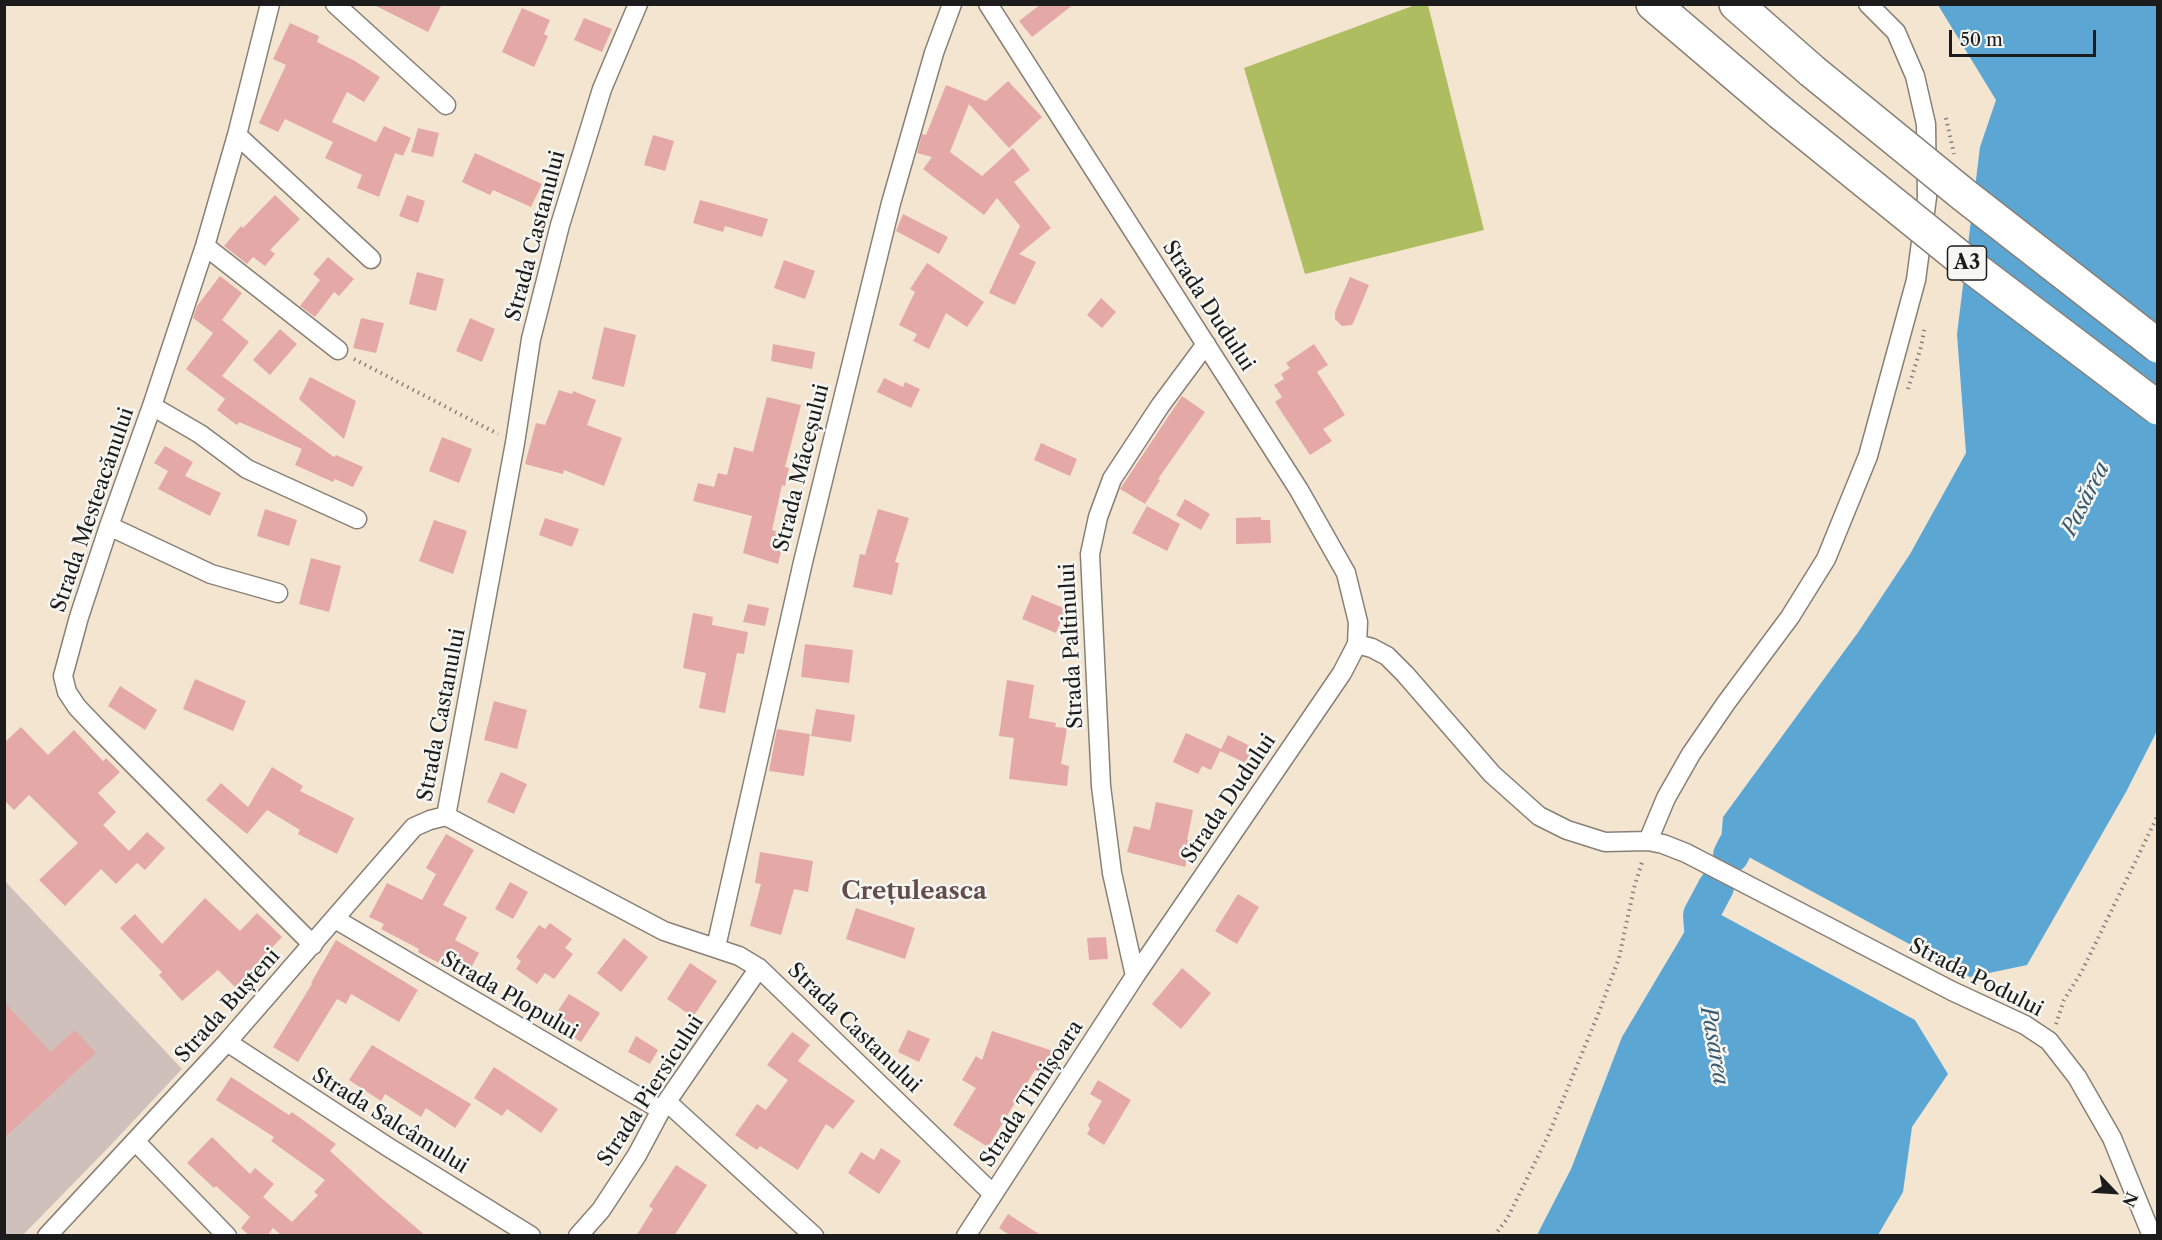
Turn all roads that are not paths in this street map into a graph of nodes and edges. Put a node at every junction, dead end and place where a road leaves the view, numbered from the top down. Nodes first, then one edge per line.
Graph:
1 (270, 4) edge
2 (335, 4) edge
3 (638, 4) edge
4 (952, 4) edge
5 (988, 4) edge
6 (1653, 4) edge
7 (1736, 4) edge
8 (1868, 4) edge
9 (446, 105) dead end
10 (237, 135) junction
11 (205, 246) junction
12 (371, 259) dead end
13 (1206, 344) junction
14 (2157, 346) edge
15 (338, 350) road end
16 (152, 406) junction
17 (2157, 408) edge
18 (357, 519) dead end
19 (109, 526) junction
20 (278, 593) dead end
21 (1356, 644) junction
22 (446, 816) junction
23 (1648, 841) junction
24 (335, 920) junction
25 (313, 945) junction
26 (716, 947) junction
27 (759, 968) junction
28 (1135, 976) junction
29 (226, 1042) junction
30 (664, 1106) junction
31 (136, 1143) junction
32 (993, 1194) junction
33 (47, 1236) edge
34 (227, 1236) edge
35 (531, 1236) edge
36 (578, 1236) edge
37 (814, 1236) edge
38 (966, 1236) edge
39 (2152, 1236) edge

1 - 10 street, Strada Mesteacănului
2 - 9 street
3 - 22 street, Strada Castanului
4 - 26 street, Strada Măceșului
5 - 13 street, Strada Dudului
6 - 17 highway, A3, bridge
7 - 14 highway, A3, bridge
8 - 23 street
10 - 11 street, Strada Mesteacănului
10 - 12 street
11 - 15 street
11 - 16 street, Strada Mesteacănului
13 - 21 street, Strada Dudului
13 - 28 street, Strada Paltinului
16 - 18 street
16 - 19 street, Strada Mesteacănului
19 - 20 street
19 - 25 street, Strada Mesteacănului
21 - 23 street
21 - 28 street, Strada Dudului
22 - 24 street, Strada Bușteni
22 - 26 street, Strada Castanului
23 - 39 street, Strada Podului
24 - 25 street, Strada Bușteni
24 - 30 street, Strada Plopului
25 - 29 street, Strada Bușteni
26 - 27 street, Strada Castanului
27 - 30 street, Strada Piersicului
27 - 32 street, Strada Castanului
28 - 32 street, Strada Timișoara
29 - 31 street, Strada Bușteni
29 - 35 street, Strada Salcâmului
30 - 36 street, Strada Piersicului
30 - 37 street, Strada Plopului
31 - 33 street, Strada Bușteni
31 - 34 street
32 - 38 street, Strada Timișoara

